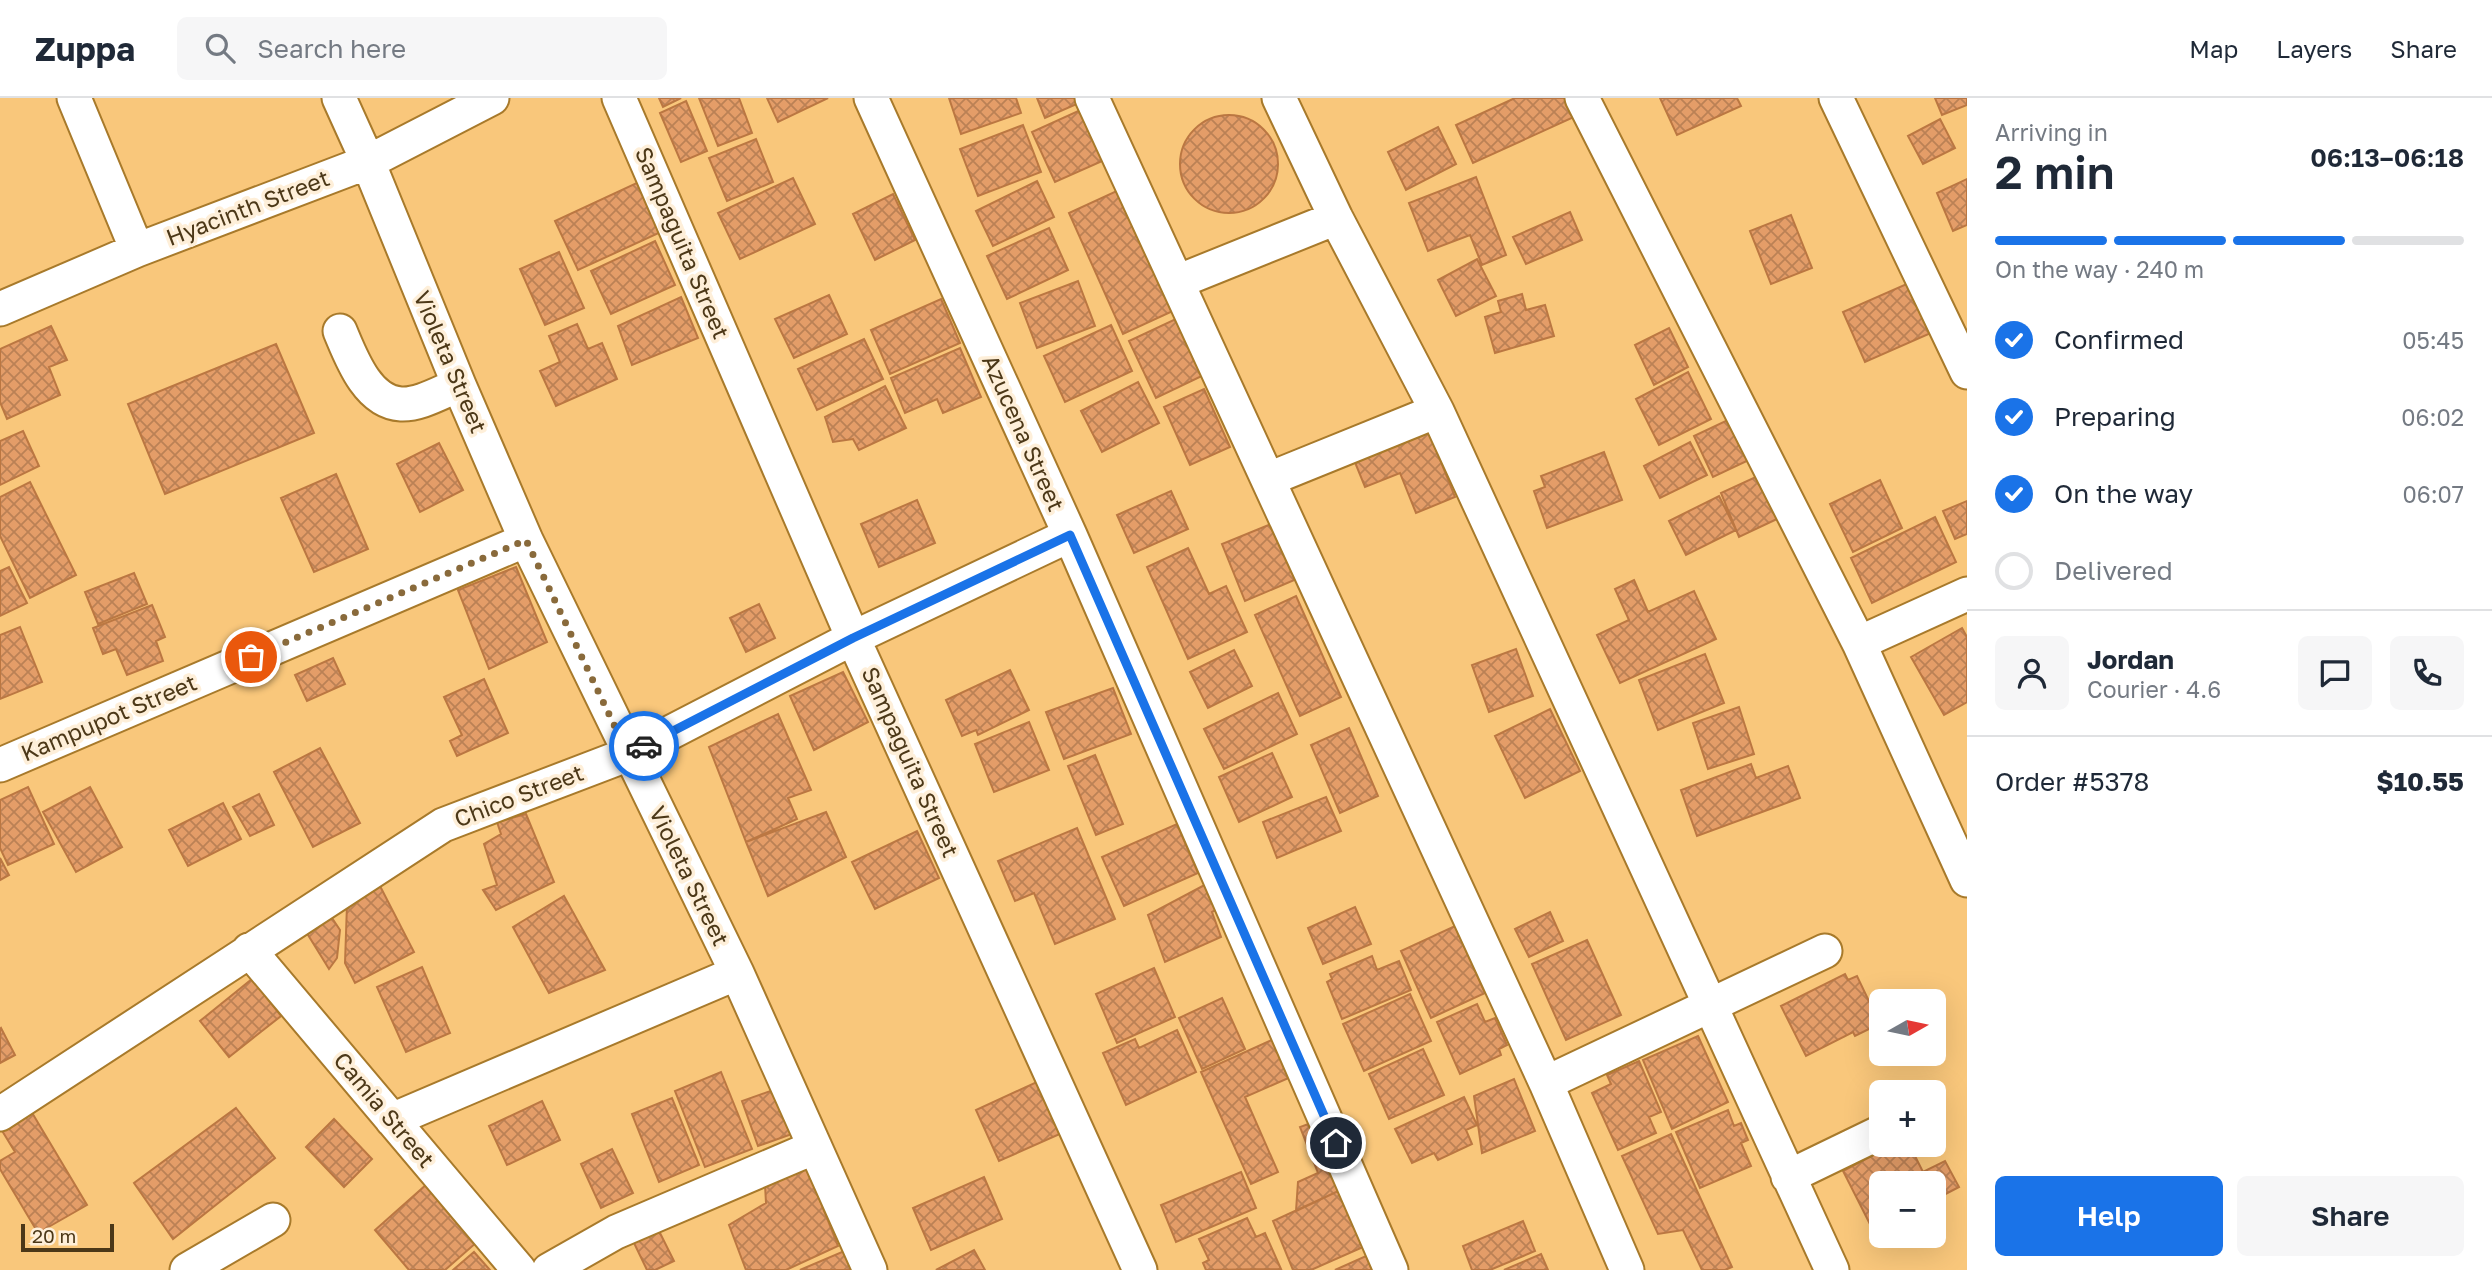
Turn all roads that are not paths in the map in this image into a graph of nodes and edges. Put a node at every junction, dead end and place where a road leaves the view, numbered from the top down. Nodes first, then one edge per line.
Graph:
1 (75, 98) edge
2 (339, 98) edge
3 (492, 98) edge
4 (619, 98) edge
5 (871, 98) edge
6 (1092, 98) edge
7 (1279, 98) edge
8 (1582, 98) edge
9 (1836, 98) edge
10 (368, 162) junction
11 (1336, 218) junction
12 (137, 250) junction
13 (1177, 282) junction
14 (0, 309) edge
15 (340, 331) dead end
16 (1967, 372) edge
17 (458, 385) junction
18 (1437, 411) junction
19 (1269, 479) junction
20 (1070, 535) junction
21 (526, 540) junction
22 (1967, 594) edge
23 (853, 638) junction
24 (1859, 643) junction
25 (628, 754) junction
26 (0, 765) edge
27 (1967, 880) edge
28 (249, 950) junction
29 (1825, 951) dead end
30 (737, 973) junction
31 (1709, 1007) junction
32 (1546, 1083) junction
33 (0, 1114) edge
34 (392, 1120) junction
35 (1869, 1138) edge
36 (815, 1147) junction
37 (1788, 1177) junction
38 (273, 1220) dead end
39 (187, 1270) edge
40 (519, 1270) edge
41 (549, 1270) edge
42 (870, 1270) edge
43 (1140, 1270) edge
44 (1391, 1270) edge
45 (1627, 1270) edge
46 (1832, 1270) edge

1 - 12 street
2 - 10 street, Violeta Street
3 - 10 street, Hyacinth Street
4 - 23 street, Sampaguita Street
5 - 20 street, Azucena Street
6 - 13 street
7 - 11 street
8 - 24 street
9 - 16 street
10 - 12 street, Hyacinth Street
10 - 17 street, Violeta Street
11 - 13 street
11 - 18 street
12 - 14 street, Hyacinth Street
13 - 19 street
15 - 17 street
17 - 21 street, Violeta Street
18 - 19 street
18 - 31 street
19 - 32 street
20 - 23 street, Chico Street
20 - 44 street, Azucena Street
21 - 25 street, Violeta Street
21 - 26 street, Kampupot Street
22 - 24 street
23 - 25 street, Chico Street
23 - 43 street, Sampaguita Street
24 - 27 street
25 - 28 street, Chico Street
25 - 30 street, Violeta Street
28 - 33 street, Chico Street
28 - 34 street, Camia Street
29 - 31 street
30 - 34 street
30 - 36 street, Violeta Street
31 - 32 street
31 - 37 street
32 - 45 street
34 - 40 street, Camia Street
35 - 37 street
36 - 41 street
36 - 42 street, Violeta Street
37 - 46 street
38 - 39 street

